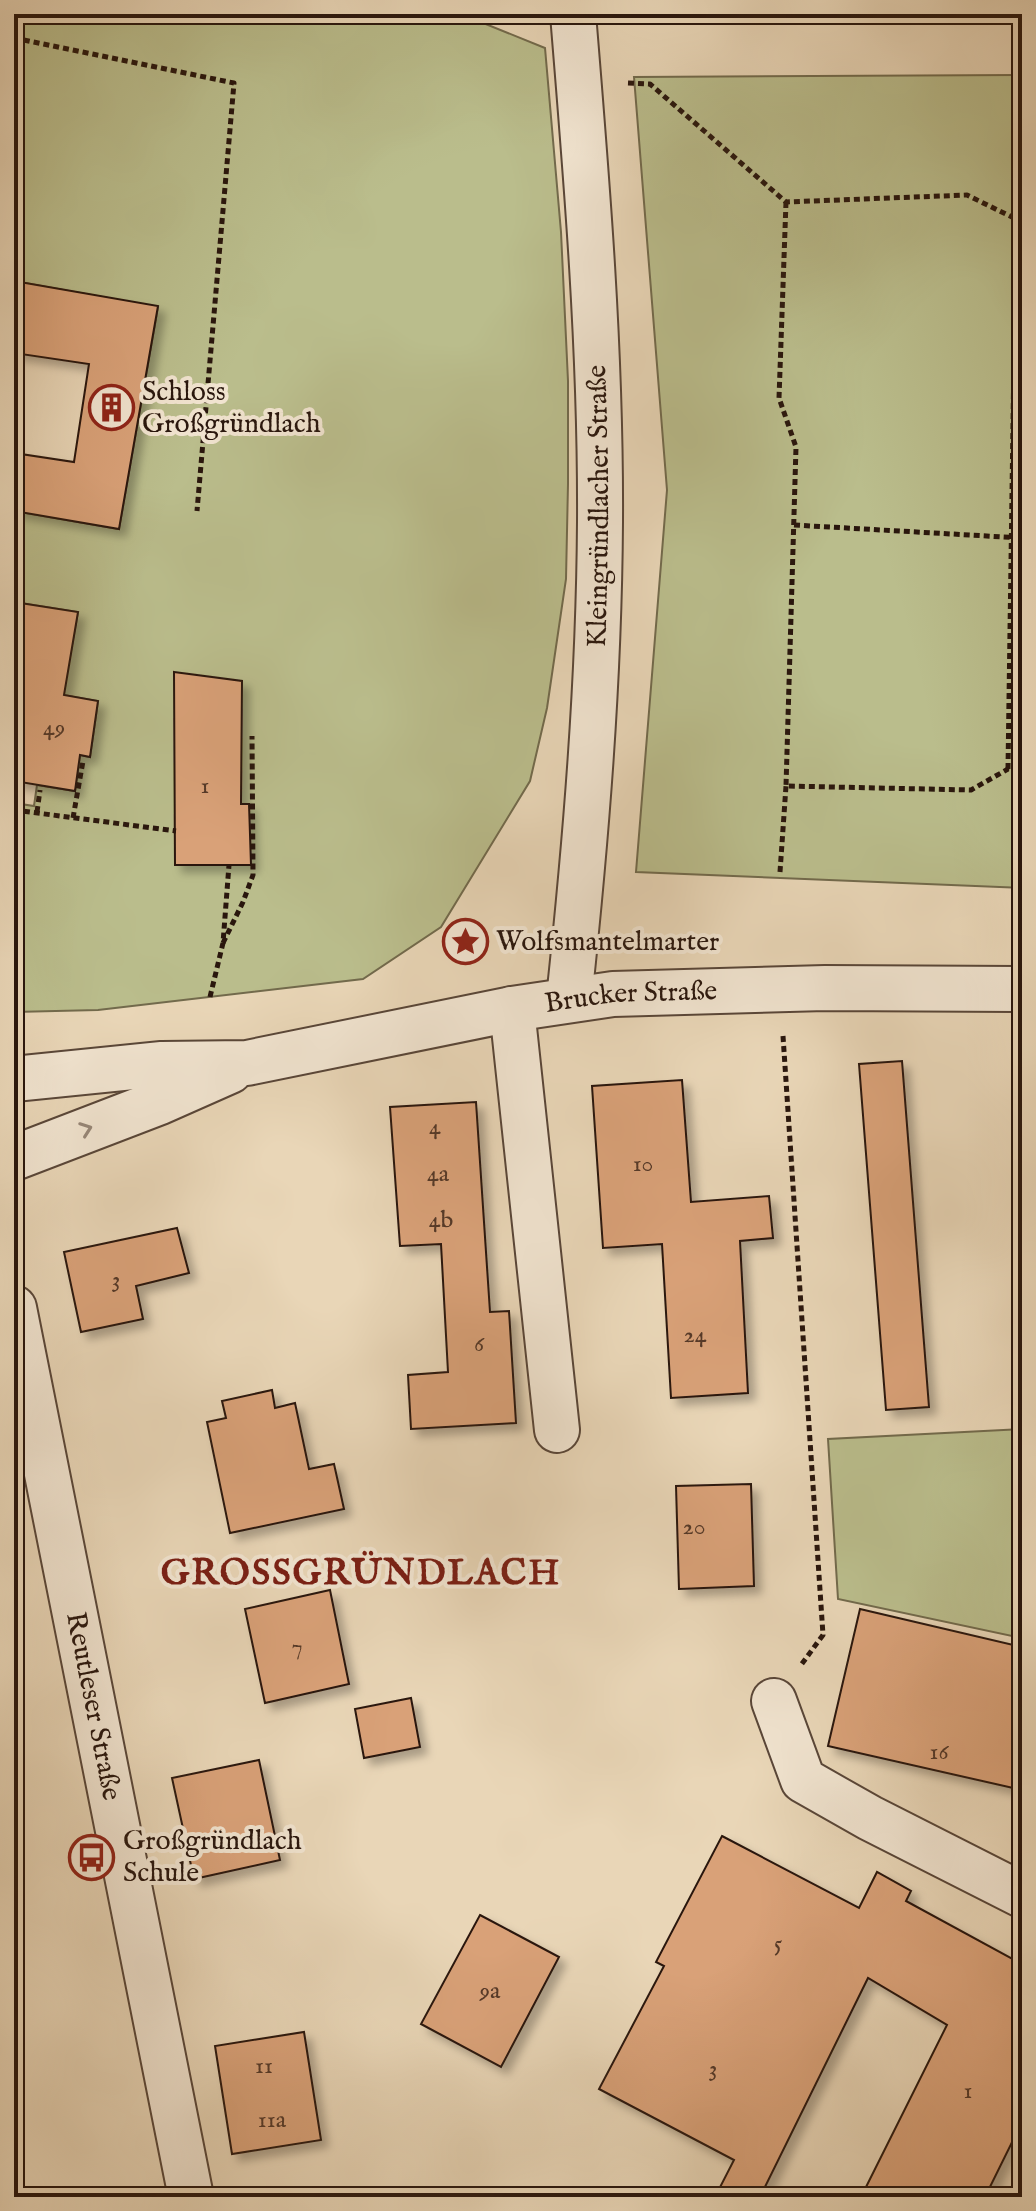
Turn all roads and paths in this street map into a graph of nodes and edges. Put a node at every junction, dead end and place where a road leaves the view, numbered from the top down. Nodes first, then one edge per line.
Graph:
1 (573, 14) edge
2 (14, 38) edge
3 (618, 82) dead end
4 (786, 202) junction
5 (1019, 219) edge
6 (197, 511) dead end
7 (794, 525) junction
8 (1011, 537) junction
9 (1022, 538) edge
10 (252, 736) dead end
11 (83, 761) dead end
12 (1008, 769) junction
13 (1022, 770) edge
14 (786, 786) junction
15 (40, 790) dead end
16 (14, 810) edge
17 (37, 812) junction
18 (73, 818) junction
19 (176, 831) dead end
20 (229, 865) dead end
21 (780, 872) dead end
22 (223, 943) junction
23 (780, 989) junction
24 (1022, 989) edge
25 (210, 997) dead end
26 (569, 999) junction
27 (512, 1009) junction
28 (247, 1063) junction
29 (14, 1079) edge
30 (14, 1158) edge
31 (14, 1308) edge
32 (557, 1430) dead end
33 (774, 1701) joint
34 (1022, 1895) edge
35 (191, 2197) edge

1 - 26 street, Kleingründlacher Straße
2 - 6 path
3 - 4 path
4 - 5 path
4 - 7 path
5 - 8 path
7 - 8 path
7 - 14 path
8 - 9 path
8 - 12 path
10 - 22 path
11 - 18 path
12 - 13 path
12 - 14 path
14 - 21 path
15 - 17 path
16 - 17 path
17 - 18 path
18 - 19 path
20 - 22 path
22 - 25 path
23 - 24 street, Brucker Straße
23 - 26 street, Brucker Straße
23 - 33 path
26 - 27 street, Brucker Straße
27 - 28 street, Brucker Straße
27 - 32 street
28 - 29 street, Brucker Straße
30 -> 28 street, Brucker Straße
31 - 35 street, Reutleser Straße
33 - 34 street

